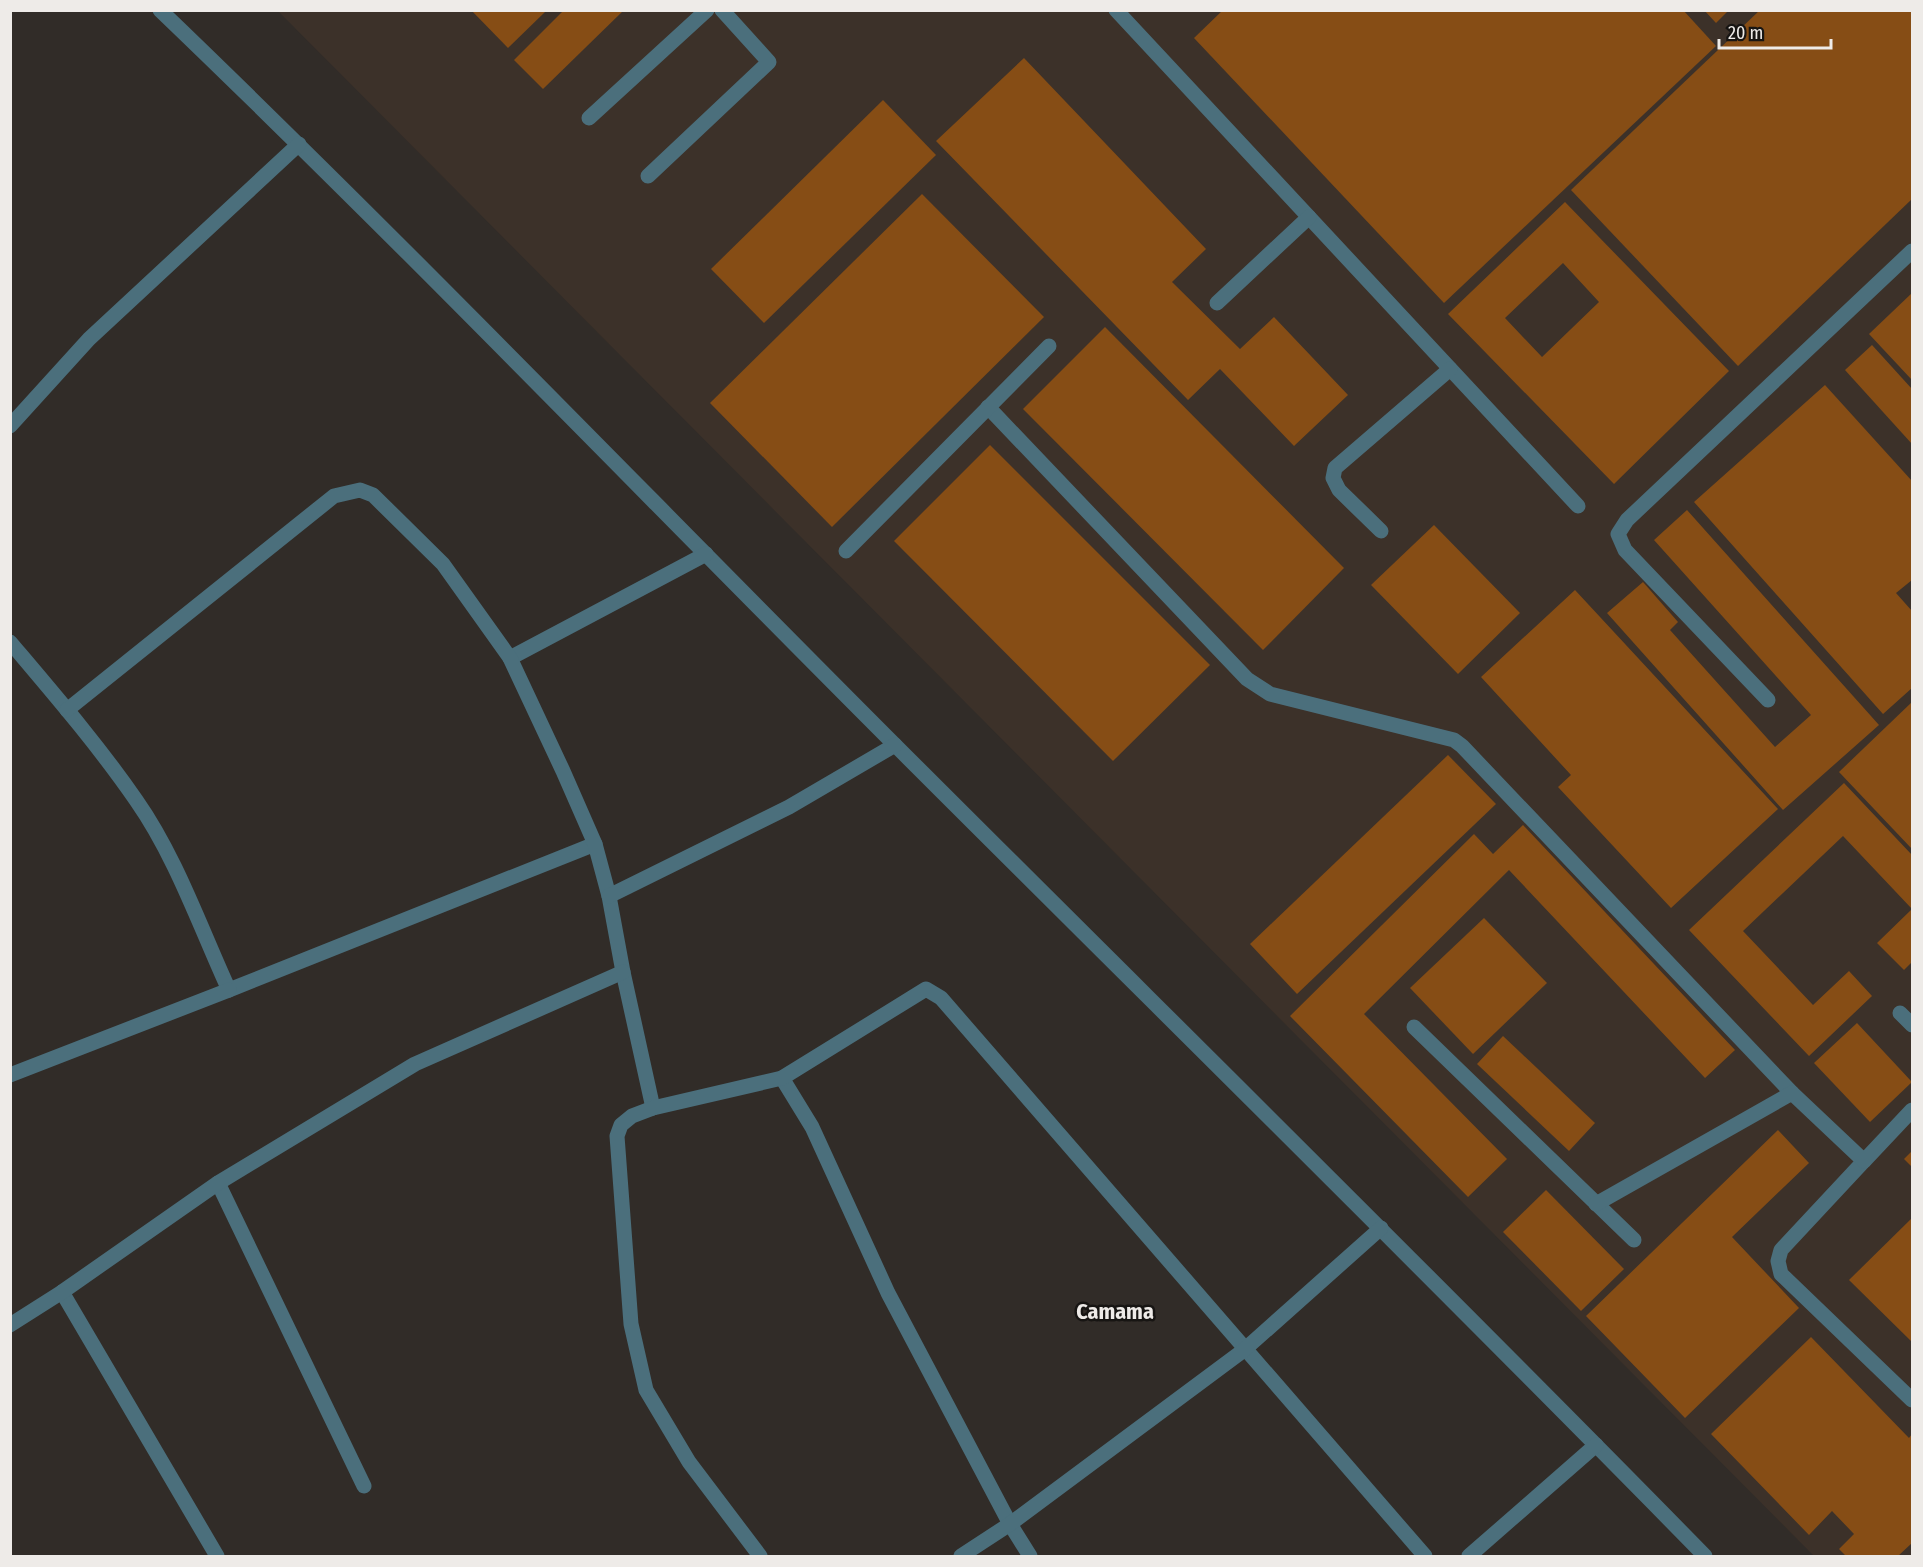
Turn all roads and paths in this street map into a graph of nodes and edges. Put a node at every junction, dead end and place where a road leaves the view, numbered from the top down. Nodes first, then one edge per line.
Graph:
1 (160, 10) edge
2 (707, 10) edge
3 (722, 10) edge
4 (1116, 10) edge
5 (589, 118) dead end
6 (299, 144) junction
7 (648, 176) dead end
8 (1309, 217) junction
9 (1912, 251) edge
10 (1217, 303) dead end
11 (1049, 346) dead end
12 (1450, 369) junction
13 (988, 407) junction
14 (10, 426) edge
15 (1578, 506) dead end
16 (1381, 531) dead end
17 (846, 551) dead end
18 (706, 554) junction
19 (10, 642) edge
20 (510, 658) junction
21 (1768, 700) dead end
22 (68, 710) junction
23 (896, 745) junction
24 (595, 844) junction
25 (609, 896) junction
26 (623, 972) junction
27 (229, 990) junction
28 (1900, 1013) dead end
29 (1912, 1024) edge
30 (1414, 1027) dead end
31 (10, 1075) edge
32 (782, 1078) junction
33 (1792, 1093) junction
34 (653, 1107) junction
35 (1912, 1110) edge
36 (1864, 1161) junction
37 (218, 1183) junction
38 (1596, 1204) junction
39 (1381, 1228) junction
40 (1634, 1240) dead end
41 (62, 1292) junction
42 (10, 1325) edge
43 (1244, 1350) junction
44 (1912, 1400) edge
45 (1596, 1445) junction
46 (364, 1486) dead end
47 (1010, 1524) junction
48 (217, 1557) edge
49 (760, 1557) edge
50 (962, 1557) edge
51 (1030, 1557) edge
52 (1425, 1557) edge
53 (1469, 1557) edge
54 (1705, 1557) edge

1 - 6 street
2 - 5 street
3 - 7 street
4 - 8 street
6 - 14 street
6 - 18 street
8 - 10 street
8 - 12 street
9 - 21 street
11 - 13 street
12 - 15 street
12 - 16 street
13 - 17 street
13 - 33 street
18 - 20 street
18 - 23 street
19 - 22 street
20 - 22 street
20 - 24 street
22 - 27 street
23 - 25 street
23 - 39 street
24 - 25 street
24 - 27 street
25 - 26 street
26 - 34 street
26 - 37 street
27 - 31 street
28 - 29 street
30 - 38 street
32 - 34 street
32 - 43 street
32 - 47 street
33 - 36 street
33 - 38 street
34 - 49 street
35 - 36 street
36 - 44 street
37 - 41 street
37 - 46 street
38 - 40 street
39 - 43 street
39 - 45 street
41 - 42 street
41 - 48 street
43 - 47 street
43 - 52 street
45 - 53 street
45 - 54 street
47 - 50 street
47 - 51 street

